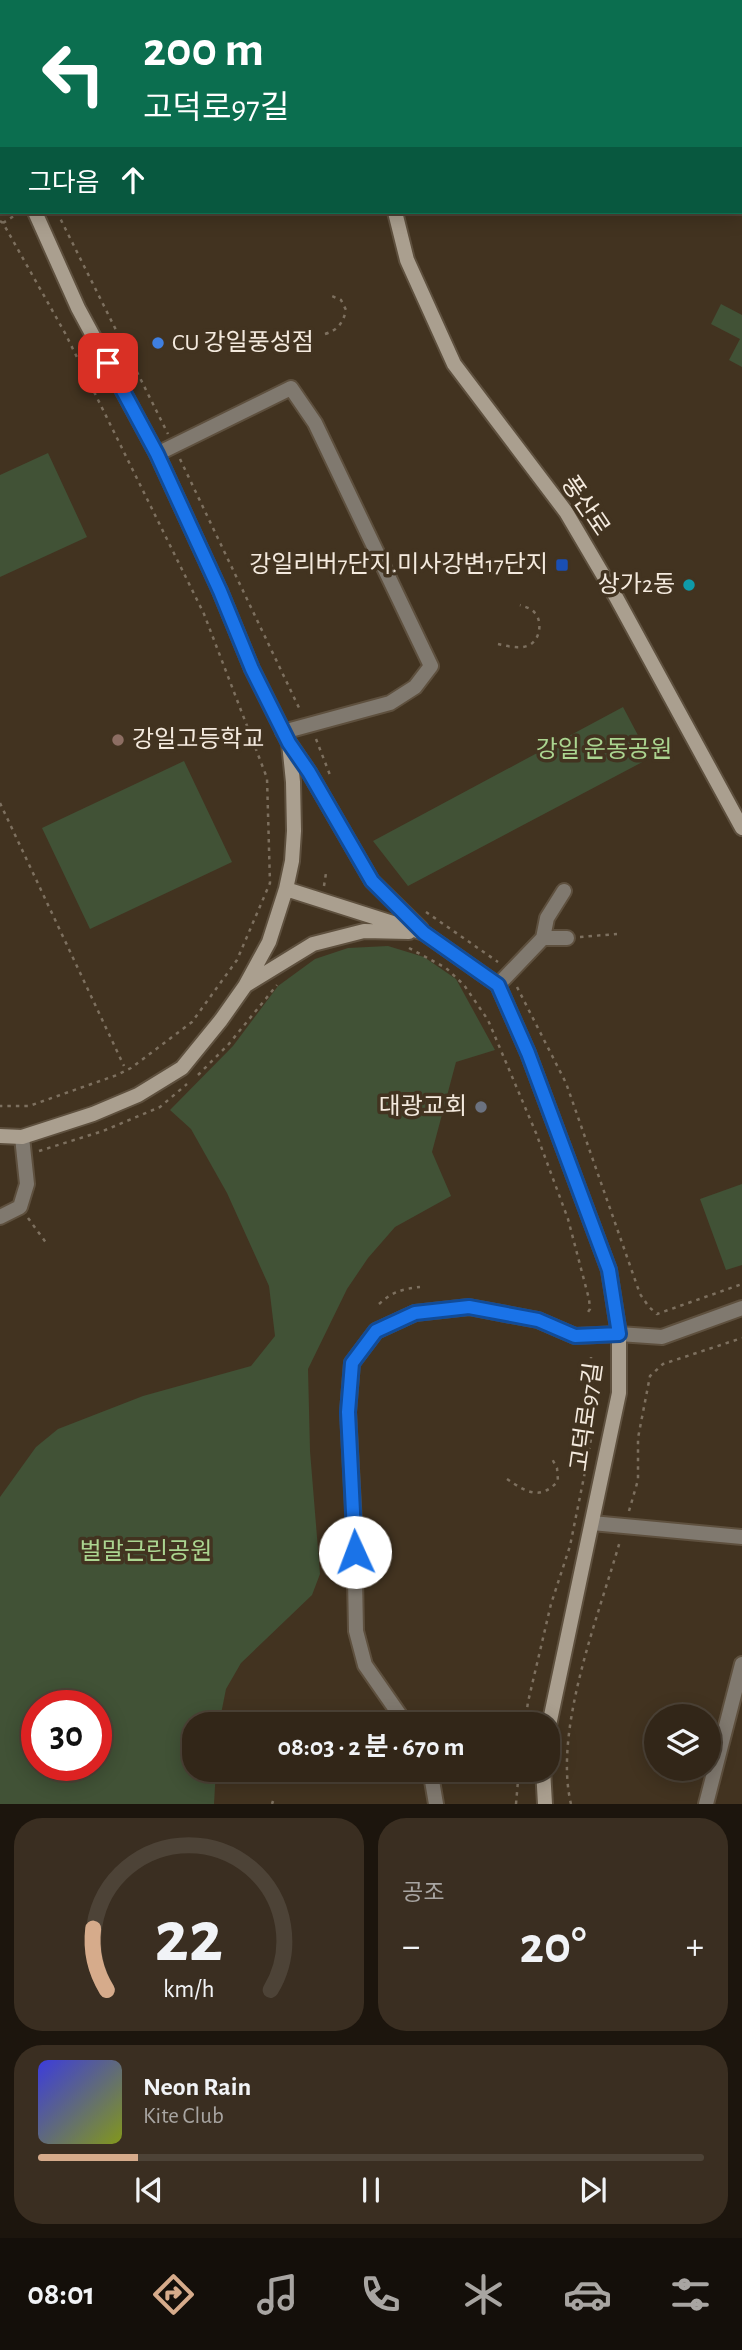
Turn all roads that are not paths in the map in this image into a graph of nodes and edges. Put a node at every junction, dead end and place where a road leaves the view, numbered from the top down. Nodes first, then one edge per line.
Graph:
1 (37, 214) edge
2 (396, 214) edge
3 (157, 454) junction
4 (286, 738) junction
5 (742, 828) edge
6 (286, 889) junction
7 (564, 891) dead end
8 (424, 933) junction
9 (567, 938) road end
10 (543, 939) junction
11 (498, 985) junction
12 (245, 986) junction
13 (0, 1136) edge
14 (22, 1137) junction
15 (0, 1217) edge
16 (742, 1308) edge
17 (619, 1334) junction
18 (592, 1523) junction
19 (742, 1537) edge
20 (742, 1664) edge
21 (398, 1712) edge
22 (552, 1712) edge
23 (432, 1782) edge
24 (544, 1782) edge
25 (436, 1804) edge
26 (545, 1804) edge
27 (706, 1804) edge

1 - 3 street
2 - 5 street, 풍산로
3 - 4 street
3 - 4 street
4 - 6 street
4 - 8 street
6 - 8 street
6 - 12 street
7 - 10 street
8 - 11 street
8 - 12 street
9 - 10 street
10 - 11 street
11 - 17 street, 고덕로97길
12 - 14 street
13 - 14 street
14 - 15 street
16 - 17 street
17 - 18 street, 고덕로97길
17 - 21 street
18 - 19 street
18 - 22 street, 고덕로97길
20 - 27 street
23 - 25 street
24 - 26 street

